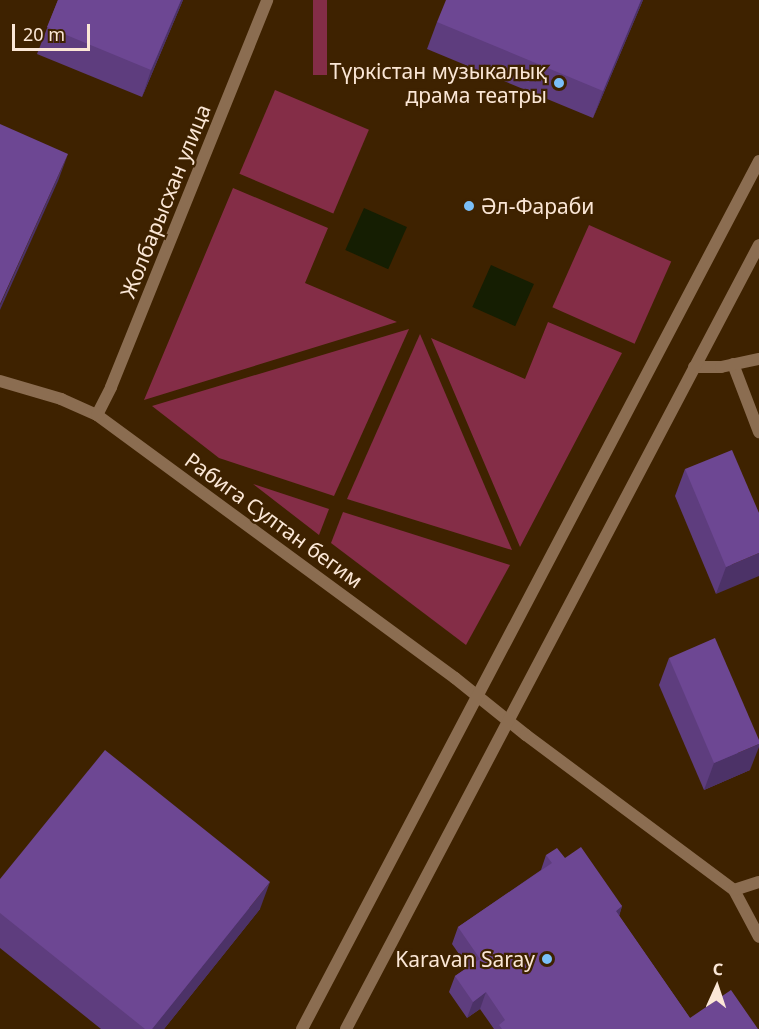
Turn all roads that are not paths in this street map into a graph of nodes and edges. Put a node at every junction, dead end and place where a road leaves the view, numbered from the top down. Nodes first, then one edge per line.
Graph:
1 (267, 0) edge
2 (759, 161) edge
3 (759, 245) edge
4 (759, 359) edge
5 (733, 364) junction
6 (694, 367) junction
7 (0, 381) edge
8 (97, 415) junction
9 (759, 432) edge
10 (478, 696) junction
11 (508, 721) junction
12 (759, 882) edge
13 (734, 890) junction
14 (759, 937) edge
15 (302, 1029) edge
16 (346, 1029) edge

1 - 8 street, Жолбарысхан улица
2 - 10 street
3 - 6 street
4 - 5 street
5 - 6 street
5 - 9 street
6 - 11 street
7 - 8 street, Рабига Султан бегим
8 - 10 street, Рабига Султан бегим
10 - 11 street, Рабига Султан бегим
10 - 15 street
11 - 13 street, Рабига Султан бегим
11 - 16 street
12 - 13 street
13 - 14 street

